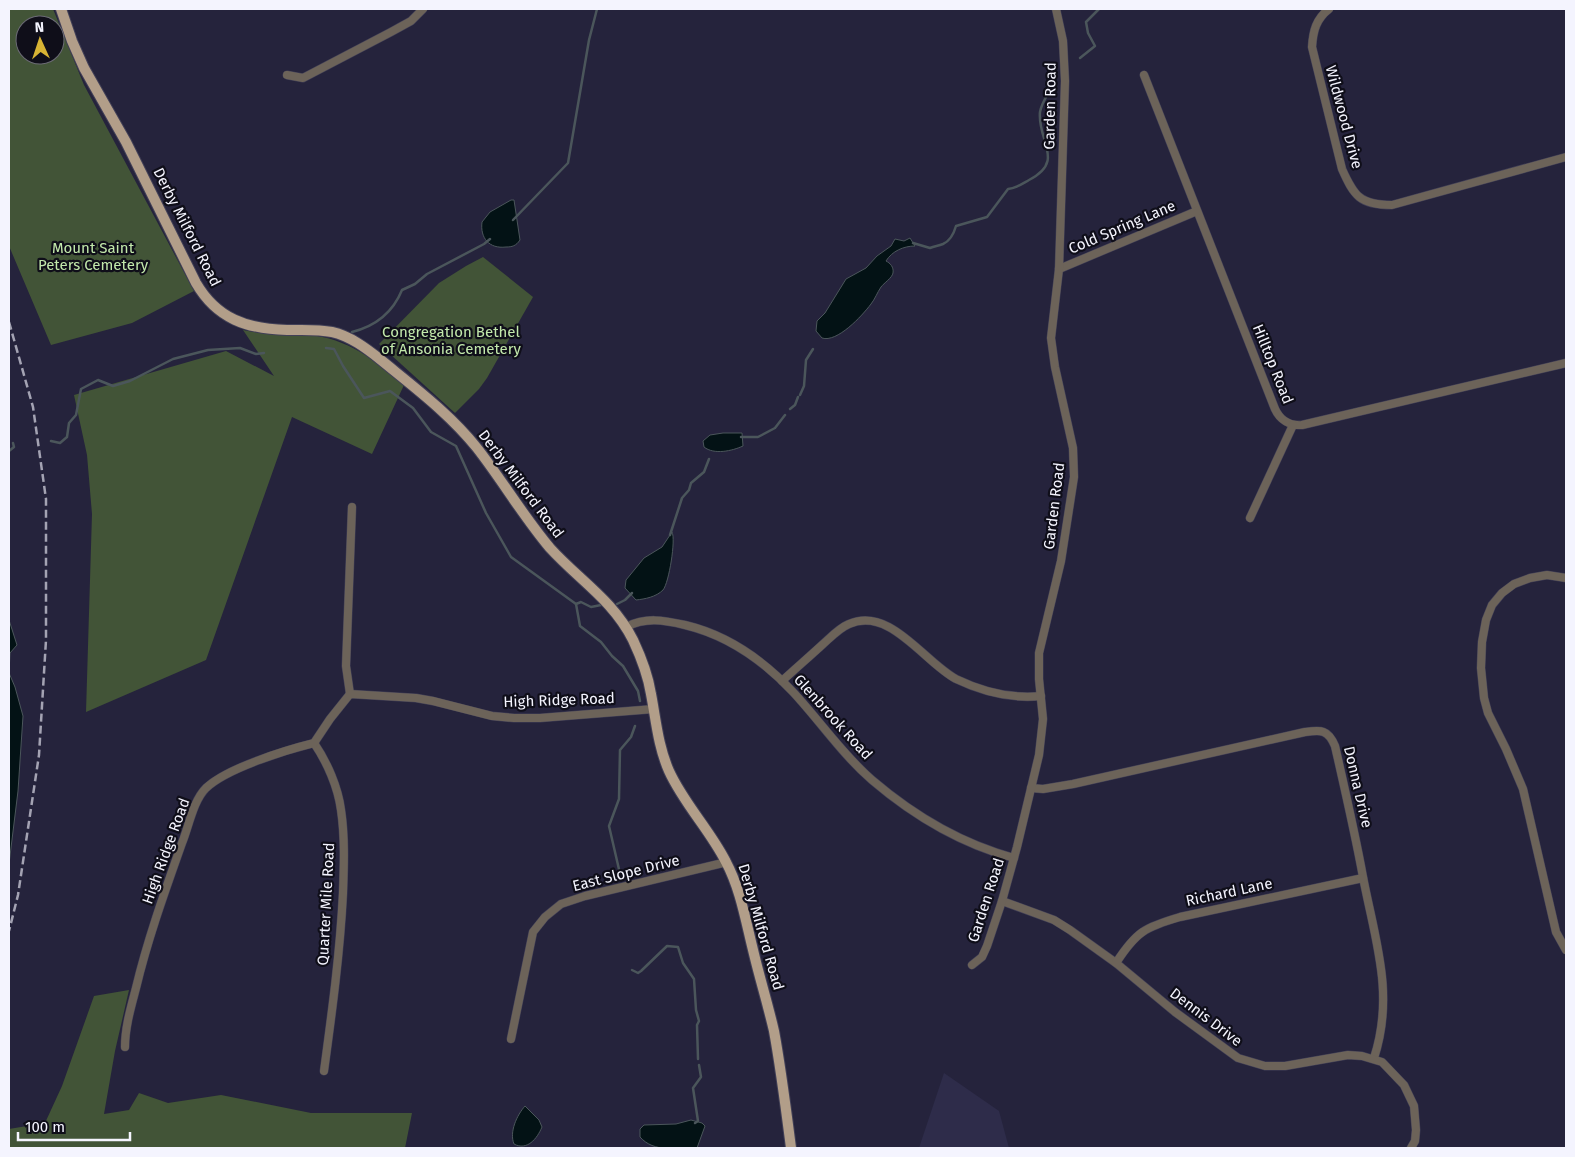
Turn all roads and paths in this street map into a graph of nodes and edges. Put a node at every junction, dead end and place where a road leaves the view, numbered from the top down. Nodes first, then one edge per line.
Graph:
1 (61, 9) edge
2 (423, 9) edge
3 (1056, 9) edge
4 (1329, 9) edge
5 (287, 75) dead end
6 (1144, 75) dead end
7 (1566, 156) edge
8 (1197, 210) junction
9 (1059, 269) junction
10 (1566, 363) edge
11 (1293, 425) junction
12 (352, 507) dead end
13 (1250, 518) dead end
14 (1566, 578) edge
15 (626, 628) junction
16 (782, 681) junction
17 (350, 694) junction
18 (1041, 696) junction
19 (654, 709) junction
20 (314, 743) junction
21 (1031, 788) junction
22 (1014, 858) junction
23 (727, 862) junction
24 (1363, 878) junction
25 (1002, 901) junction
26 (1566, 950) edge
27 (1116, 963) junction
28 (972, 965) dead end
29 (511, 1040) dead end
30 (125, 1047) dead end
31 (1374, 1058) junction
32 (324, 1071) dead end
33 (791, 1148) edge
34 (1411, 1148) edge

1 - 15 main road, Derby Milford Road
2 - 5 street
3 - 9 street, Garden Road
4 - 7 street, Wildwood Drive
6 - 8 street, Hilltop Road
8 - 9 street, Cold Spring Lane
8 - 11 street, Hilltop Road
9 - 18 street, Garden Road
10 - 11 street, Hilltop Road
11 - 13 street
12 - 17 street
14 - 26 street
15 - 16 street, Glenbrook Road
15 - 19 main road, Derby Milford Road
16 - 18 street
16 - 22 street, Glenbrook Road
17 - 19 street, High Ridge Road
17 - 20 street
18 - 21 street, Garden Road
19 - 23 main road, Derby Milford Road
20 - 30 street, High Ridge Road
20 - 32 street, Quarter Mile Road
21 - 22 street, Garden Road
21 - 24 street, Donna Drive
22 - 25 street, Garden Road
23 - 29 street, East Slope Drive
23 - 33 main road, Derby Milford Road
24 - 27 street, Richard Lane
24 - 31 street, Donna Drive
25 - 27 street, Dennis Drive
25 - 28 street, Garden Road
27 - 31 street, Dennis Drive
31 - 34 street

